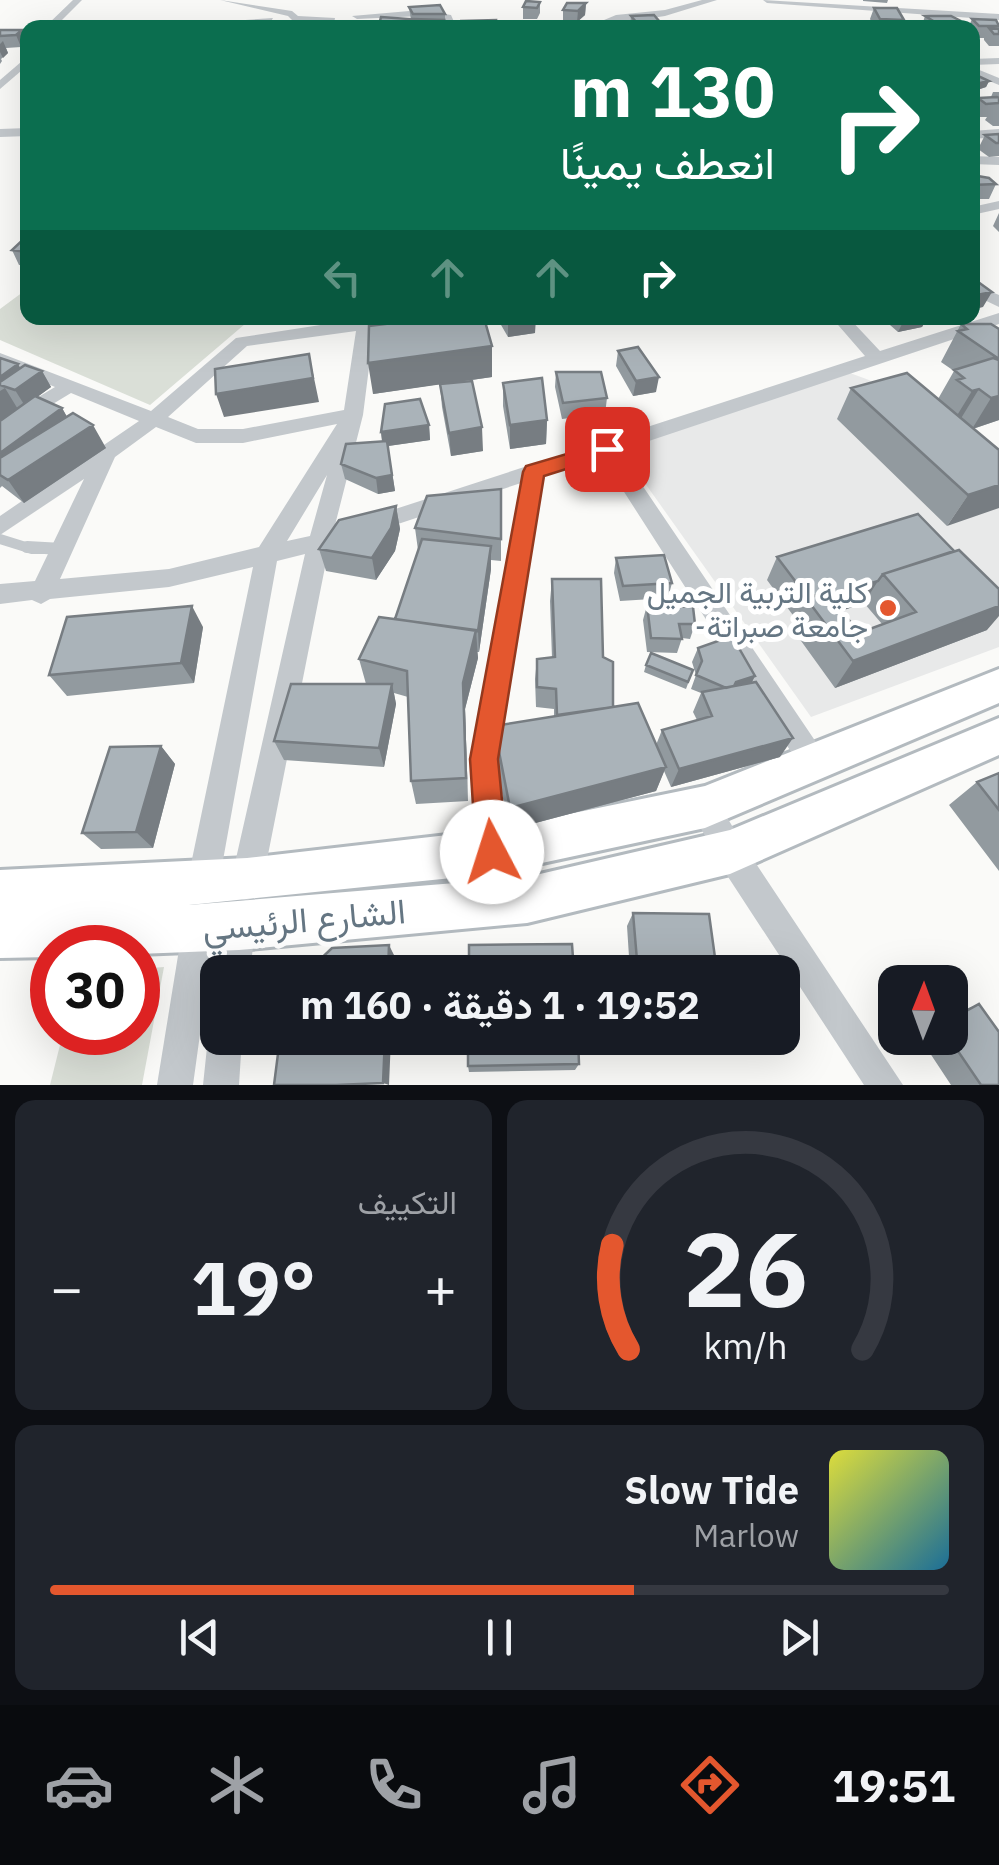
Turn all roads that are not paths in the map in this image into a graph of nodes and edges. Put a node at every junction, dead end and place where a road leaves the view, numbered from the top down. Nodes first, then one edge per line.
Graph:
1 (78, 0) edge
2 (86, 0) edge
3 (224, 0) edge
4 (713, 0) edge
5 (766, 0) edge
6 (982, 0) edge
7 (430, 1) edge
8 (651, 2) edge
9 (906, 5) edge
10 (638, 12) junction
11 (421, 13) junction
12 (441, 14) junction
13 (664, 15) junction
14 (357, 16) dead end
15 (994, 17) edge
16 (294, 19) junction
17 (57, 20) edge
18 (66, 20) edge
19 (281, 20) edge
20 (330, 20) edge
21 (394, 20) edge
22 (446, 20) edge
23 (614, 20) edge
24 (673, 20) edge
25 (20, 55) edge
26 (20, 67) edge
27 (0, 74) edge
28 (0, 86) edge
29 (980, 294) edge
30 (999, 318) edge
31 (260, 325) edge
32 (353, 325) edge
33 (366, 325) edge
34 (846, 325) edge
35 (977, 325) edge
36 (242, 342) junction
37 (876, 357) junction
38 (0, 358) edge
39 (68, 386) junction
40 (353, 415) junction
41 (152, 421) junction
42 (0, 429) edge
43 (607, 449) junction
44 (106, 454) junction
45 (534, 472) junction
46 (330, 497) junction
47 (374, 520) junction
48 (0, 526) edge
49 (0, 539) edge
50 (319, 542) junction
51 (62, 548) junction
52 (267, 554) junction
53 (0, 594) edge
54 (41, 594) junction
55 (999, 686) edge
56 (999, 736) edge
57 (812, 760) junction
58 (705, 807) junction
59 (492, 852) junction
60 (730, 852) junction
61 (202, 880) junction
62 (247, 880) junction
63 (0, 893) edge
64 (219, 928) junction
65 (0, 936) edge
66 (227, 955) edge
67 (224, 1055) edge
68 (175, 1085) edge
69 (221, 1085) edge
70 (885, 1085) edge

1 - 17 street
2 - 18 street
3 - 16 street
4 - 13 street
5 - 9 street
6 - 15 street
7 - 12 street
8 - 10 street
8 - 13 street
9 - 15 street
10 - 13 street
10 - 23 street
11 - 12 street
11 - 14 street
11 - 21 street
12 - 22 street
13 - 24 street
16 - 19 street
16 - 20 street
25 - 27 street
26 - 28 street
29 - 30 street
31 - 36 street
32 - 36 street
33 - 40 street
34 - 37 street
35 - 37 street
36 - 41 street
37 - 43 street
38 - 39 street
39 - 41 street
39 - 42 street
40 - 41 street
40 - 46 street
40 - 52 street
41 - 44 street
43 - 45 street
43 - 57 street
44 - 48 street
44 - 51 street
45 - 47 street
45 - 59 street
46 - 47 street
46 - 50 street
47 - 50 street
49 - 51 lane
50 - 52 street
50 - 62 street
51 - 54 street
52 - 54 street
52 - 61 street
53 - 54 street
55 - 57 street, الشارع الرئيسي
56 - 60 street, الشارع الرئيسي
57 - 58 street, الشارع الرئيسي
58 - 59 street, الشارع الرئيسي
58 - 60 street
59 - 62 street, الشارع الرئيسي
60 - 64 street, الشارع الرئيسي
60 - 70 street
61 - 62 street, الشارع الرئيسي
61 - 63 street, الشارع الرئيسي
61 - 64 street
62 - 64 street
64 - 65 street, الشارع الرئيسي
64 - 66 street
64 - 68 street
67 - 69 street

